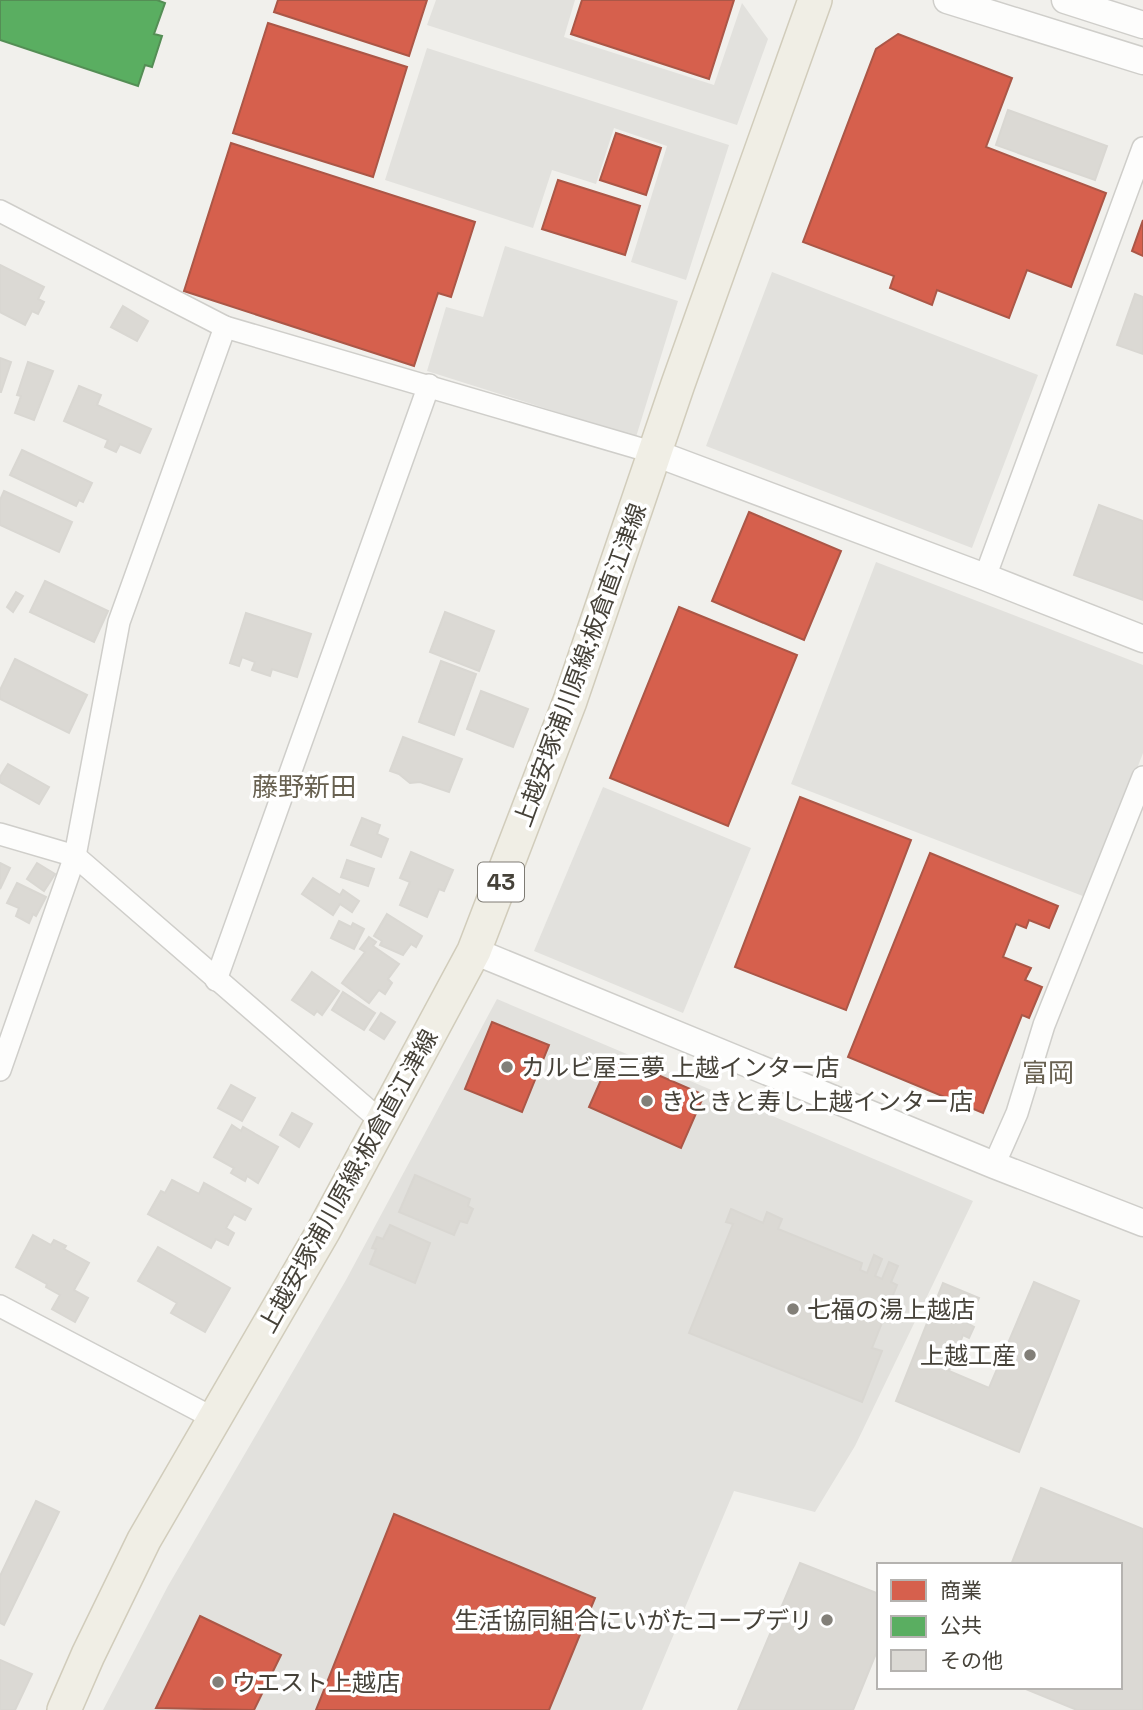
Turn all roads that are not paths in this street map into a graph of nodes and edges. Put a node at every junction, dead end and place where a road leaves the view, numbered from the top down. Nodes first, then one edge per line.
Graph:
1 (815, 0) edge
2 (947, 0) edge
3 (1065, 0) edge
4 (1143, 25) edge
5 (1143, 61) edge
6 (1143, 148) edge
7 (0, 211) edge
8 (225, 327) junction
9 (429, 386) junction
10 (655, 453) junction
11 (985, 577) junction
12 (1143, 639) edge
13 (1143, 778) edge
14 (0, 834) edge
15 (75, 856) junction
16 (474, 951) junction
17 (216, 980) junction
18 (0, 1070) edge
19 (382, 1122) junction
20 (993, 1165) junction
21 (1143, 1223) edge
22 (0, 1306) edge
23 (215, 1419) junction
24 (64, 1710) edge

1 - 10 main road, 上越安塚浦川原線;板倉直江津線 / 43
2 - 5 street
3 - 4 street
6 - 11 street
7 - 8 street
8 - 9 street
8 - 15 street
9 - 10 street
9 - 17 street
10 - 11 street
10 - 16 main road, 上越安塚浦川原線;板倉直江津線 / 43
11 - 12 street
13 - 20 street
14 - 15 street
15 - 17 street
15 - 18 street
16 - 19 main road, 上越安塚浦川原線;板倉直江津線 / 43
16 - 20 street
17 - 19 street
19 - 23 main road, 上越安塚浦川原線;板倉直江津線 / 43
20 - 21 street
22 - 23 street
23 - 24 main road, 上越安塚浦川原線;板倉直江津線 / 43

